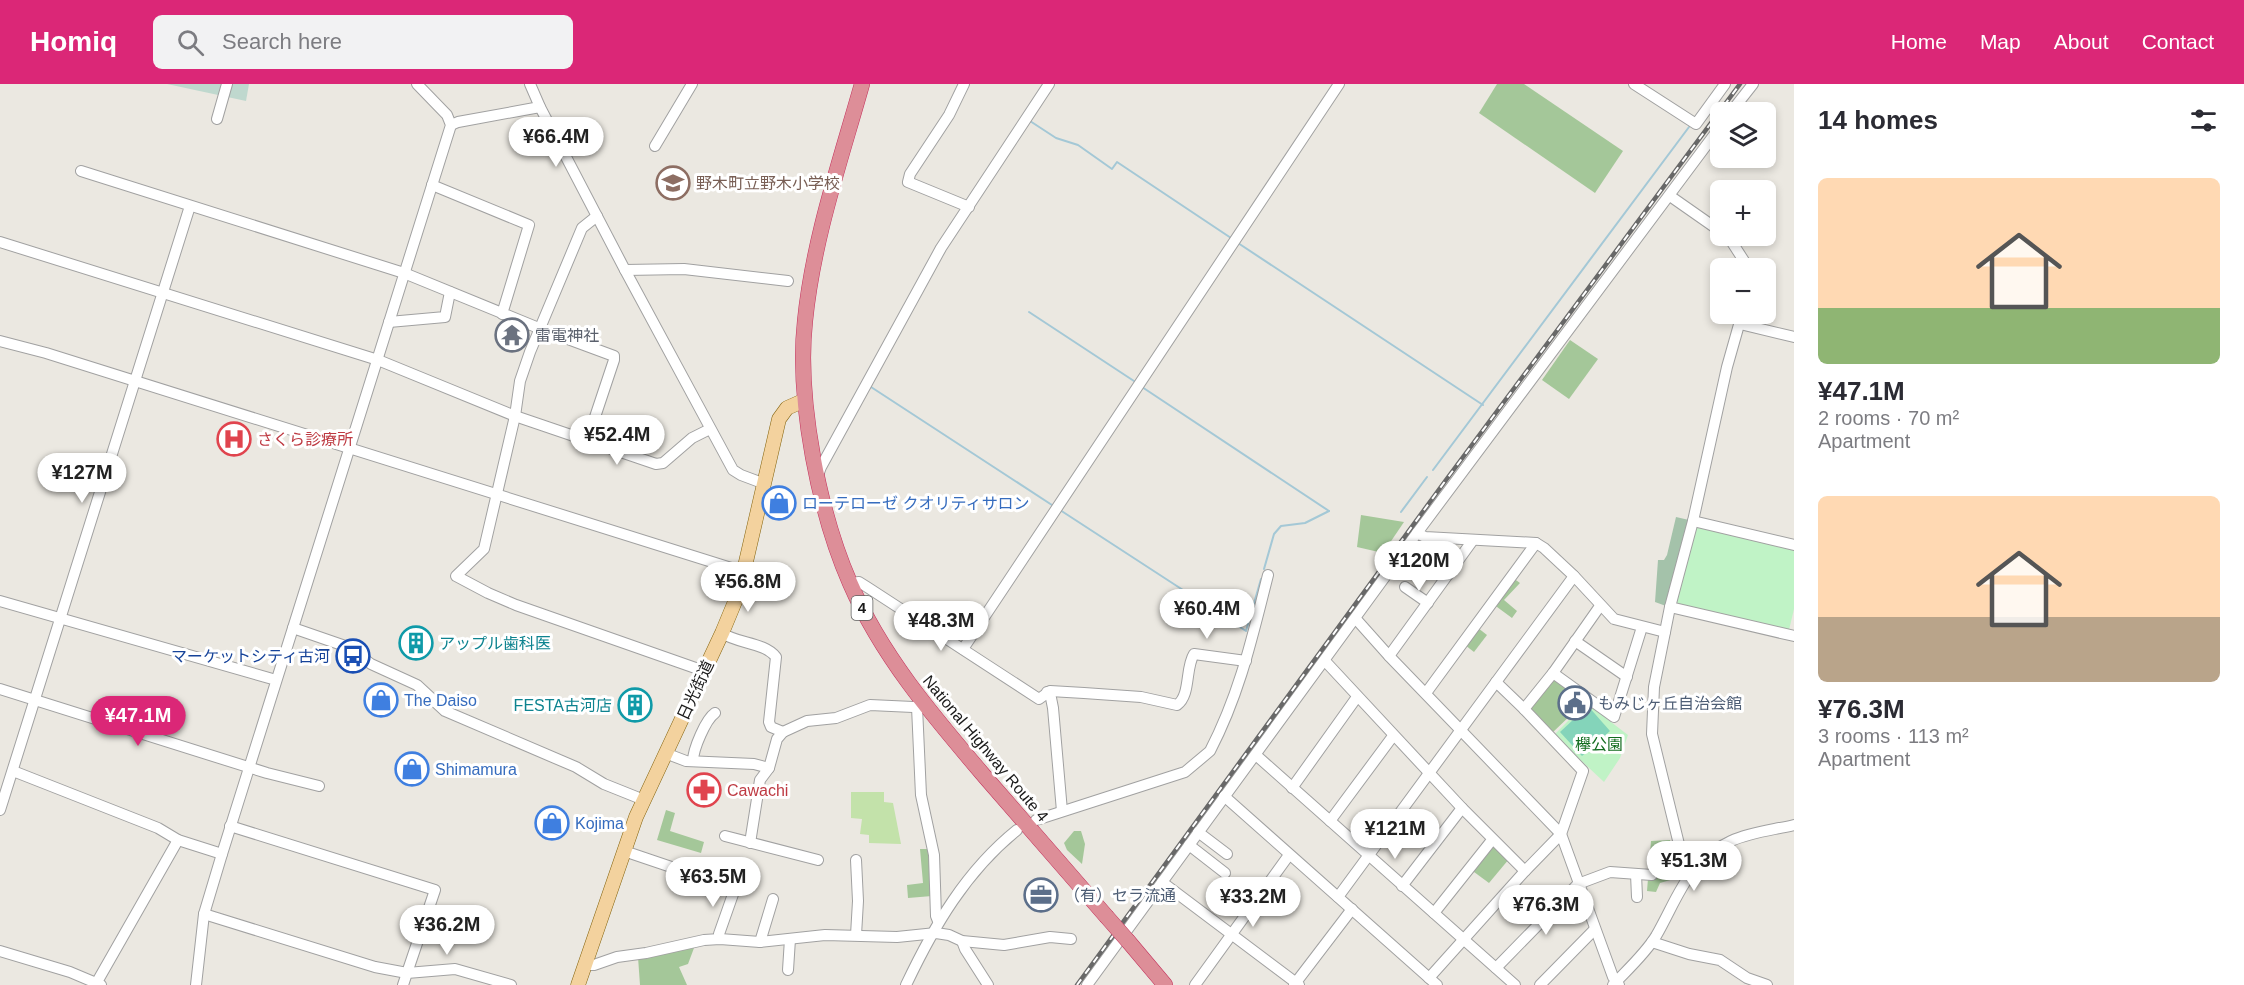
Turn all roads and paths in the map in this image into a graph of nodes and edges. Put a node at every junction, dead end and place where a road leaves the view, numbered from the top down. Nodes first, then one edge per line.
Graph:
1 (227, 84) edge
2 (530, 84) edge
3 (692, 84) edge
4 (862, 84) edge
5 (964, 84) edge
6 (1049, 84) edge
7 (1339, 84) edge
8 (1634, 84) edge
9 (1725, 84) edge
10 (1753, 84) edge
11 (421, 85) edge
12 (1739, 102) edge
13 (540, 107) junction
14 (217, 119) dead end
15 (451, 125) junction
16 (1710, 142) edge
17 (655, 146) dead end
18 (81, 171) dead end
19 (432, 185) junction
20 (1670, 196) junction
21 (190, 206) junction
22 (969, 207) junction
23 (597, 216) junction
24 (1710, 224) edge
25 (0, 242) edge
26 (625, 270) junction
27 (404, 273) junction
28 (788, 281) dead end
29 (450, 292) junction
30 (162, 293) junction
31 (501, 314) junction
32 (390, 322) junction
33 (1740, 324) edge
34 (1756, 324) edge
35 (541, 329) junction
36 (1794, 337) edge
37 (0, 341) edge
38 (378, 360) junction
39 (135, 382) junction
40 (805, 400) junction
41 (515, 417) junction
42 (710, 429) junction
43 (837, 438) junction
44 (587, 441) junction
45 (811, 443) junction
46 (349, 449) junction
47 (817, 478) junction
48 (765, 484) junction
49 (497, 496) junction
50 (1693, 521) junction
51 (1417, 533) junction
52 (1473, 540) junction
53 (1536, 543) junction
54 (1794, 545) edge
55 (744, 572) junction
56 (1268, 575) dead end
57 (1574, 576) junction
58 (850, 583) junction
59 (1406, 587) dead end
60 (0, 601) edge
61 (1428, 603) junction
62 (1600, 606) junction
63 (1670, 607) junction
64 (61, 618) junction
65 (1356, 619) junction
66 (1642, 627) junction
67 (293, 628) junction
68 (1665, 632) junction
69 (722, 633) junction
70 (1794, 636) edge
71 (1575, 641) junction
72 (963, 649) junction
73 (1389, 656) junction
74 (1246, 661) junction
75 (1325, 661) junction
76 (704, 671) junction
77 (1553, 673) junction
78 (1627, 677) junction
79 (276, 680) junction
80 (1496, 682) junction
81 (0, 690) edge
82 (1047, 692) junction
83 (1426, 693) junction
84 (1357, 697) junction
85 (35, 700) junction
86 (920, 705) junction
87 (1524, 708) junction
88 (715, 713) dead end
89 (1461, 729) junction
90 (783, 732) junction
91 (1393, 736) junction
92 (665, 753) junction
93 (1257, 756) junction
94 (693, 761) junction
95 (249, 767) junction
96 (769, 768) junction
97 (13, 771) junction
98 (1429, 773) junction
99 (319, 786) dead end
100 (1292, 788) junction
101 (1224, 796) junction
102 (644, 800) junction
103 (1462, 808) junction
104 (0, 810) edge
105 (1062, 811) junction
106 (1036, 820) dead end
107 (1330, 821) junction
108 (1794, 825) edge
109 (230, 826) junction
110 (1017, 830) dead end
111 (1198, 832) junction
112 (1561, 834) junction
113 (725, 836) dead end
114 (178, 840) junction
115 (1492, 840) junction
116 (750, 843) junction
117 (1189, 845) junction
118 (624, 851) junction
119 (222, 854) junction
120 (1227, 854) dead end
121 (1289, 855) junction
122 (1368, 856) junction
123 (818, 860) dead end
124 (856, 860) dead end
125 (1524, 872) junction
126 (689, 873) dead end
127 (1225, 873) dead end
128 (1636, 874) junction
129 (1652, 875) dead end
130 (1686, 877) junction
131 (738, 879) dead end
132 (1162, 882) junction
133 (1578, 884) junction
134 (1402, 886) junction
135 (1338, 897) junction
136 (1637, 897) dead end
137 (774, 899) dead end
138 (1352, 909) junction
139 (1434, 913) junction
140 (204, 914) junction
141 (938, 921) junction
142 (1595, 929) junction
143 (1232, 934) junction
144 (856, 935) junction
145 (930, 935) junction
146 (720, 939) junction
147 (790, 939) junction
148 (1071, 939) dead end
149 (1463, 939) junction
150 (962, 941) junction
151 (760, 942) junction
152 (1652, 942) junction
153 (0, 951) edge
154 (585, 965) junction
155 (1496, 969) junction
156 (788, 970) dead end
157 (407, 973) junction
158 (1433, 981) edge
159 (97, 984) edge
160 (1090, 984) edge
161 (1296, 984) edge
162 (1616, 984) edge
163 (196, 985) edge
164 (403, 985) edge
165 (511, 985) edge
166 (578, 985) edge
167 (906, 985) edge
168 (988, 985) edge
169 (1165, 985) edge
170 (1195, 985) edge
171 (1515, 985) edge
172 (1540, 985) edge
173 (1767, 985) edge

1 - 14 street
2 - 13 street
3 - 17 street
4 - 40 highway, 4
5 - 22 street
6 - 22 street
7 - 72 street
8 - 9 street
10 - 12 street
11 - 15 street
13 - 15 street
13 - 23 street
15 - 19 street
16 - 20 street
18 - 21 street
19 - 27 street
19 - 31 street
20 - 24 street
20 - 51 street
21 - 27 street
21 - 30 street
22 - 43 street
23 - 26 street
23 - 35 street
25 - 30 street
26 - 28 street
26 - 42 street
27 - 29 street
27 - 32 street
29 - 31 street
29 - 32 street
30 - 38 street
30 - 39 street
31 - 35 street
32 - 38 street
33 - 50 street
34 - 36 street
35 - 41 street
35 - 44 street
37 - 39 street
38 - 41 street
38 - 46 street
39 - 46 street
39 - 64 street
40 - 45 highway, National Highway Route 4 / 4
40 - 48 main road, 日光街道
41 - 44 street
41 - 49 street
42 - 44 street
42 - 48 street
43 - 45 street
43 - 47 street
45 - 47 highway, National Highway Route 4 / 4
46 - 49 street
46 - 67 street
47 - 58 highway, National Highway Route 4 / 4
48 - 55 main road, 日光街道
49 - 55 street
49 - 76 street
50 - 54 street
50 - 63 street
51 - 52 street
51 - 65 street
52 - 53 street
52 - 61 street
53 - 57 street
53 - 83 street
55 - 69 main road, 日光街道
56 - 74 street
57 - 62 street
57 - 80 street
58 - 72 street
58 - 86 highway, National Highway Route 4 / 4
59 - 61 street
60 - 64 street
61 - 73 street
62 - 66 street
62 - 71 street
63 - 68 street
63 - 70 street
64 - 79 street
64 - 85 street
65 - 73 street
65 - 75 street
66 - 68 street
66 - 78 street
67 - 79 street
67 - 102 street
68 - 130 street
69 - 76 main road, 日光街道
69 - 90 street
71 - 77 street
71 - 78 street
72 - 82 street
73 - 83 street
74 - 82 street
74 - 105 street
75 - 84 street
75 - 93 street
76 - 92 main road, 日光街道
77 - 78 street
77 - 87 street
79 - 95 street
80 - 87 street
80 - 89 street
81 - 85 street
82 - 105 street
83 - 89 street
84 - 91 street
84 - 100 street
85 - 95 street
85 - 97 street
86 - 90 street
86 - 141 street
86 - 169 highway, National Highway Route 4 / 4, bridge
87 - 112 street
88 - 94 street
89 - 98 street
89 - 112 street
90 - 96 street
91 - 98 street
91 - 107 street
92 - 94 street
92 - 102 main road, 日光街道
93 - 100 street
93 - 101 street
94 - 96 street
95 - 99 street
95 - 109 street
96 - 116 street
97 - 104 street
97 - 114 street
98 - 103 street
98 - 122 street
100 - 107 street
101 - 111 street
101 - 121 street
102 - 118 main road, 日光街道
103 - 115 street
103 - 134 street
105 - 106 street
107 - 122 street
108 - 130 street
109 - 119 street
109 - 157 street
110 - 141 street
111 - 117 street
111 - 120 street
112 - 125 street
112 - 133 street
113 - 116 street
114 - 119 street
114 - 159 street
115 - 125 street
115 - 139 street
116 - 123 street
117 - 127 street
117 - 132 street
118 - 126 street
118 - 154 main road, 日光街道
119 - 140 street
121 - 135 street
121 - 143 street
122 - 134 street
122 - 135 street
124 - 144 street
125 - 149 street
128 - 129 street
128 - 133 street
128 - 136 street
130 - 152 street
131 - 146 street
132 - 143 street
132 - 160 street
133 - 142 street
133 - 155 street
134 - 139 street
135 - 138 street
137 - 151 street
138 - 158 street
138 - 161 street
139 - 149 street
140 - 157 street
140 - 163 street
141 - 145 street
142 - 162 street
142 - 172 street
143 - 161 street
143 - 170 street
144 - 145 street
144 - 147 street
145 - 150 street
145 - 167 street
146 - 151 street
146 - 154 street
147 - 151 street
147 - 156 street
148 - 150 street
149 - 155 street
149 - 158 street
150 - 168 street
152 - 162 street
152 - 173 street
153 - 159 street
154 - 166 main road, 日光街道
155 - 171 street
157 - 164 street
157 - 165 street

